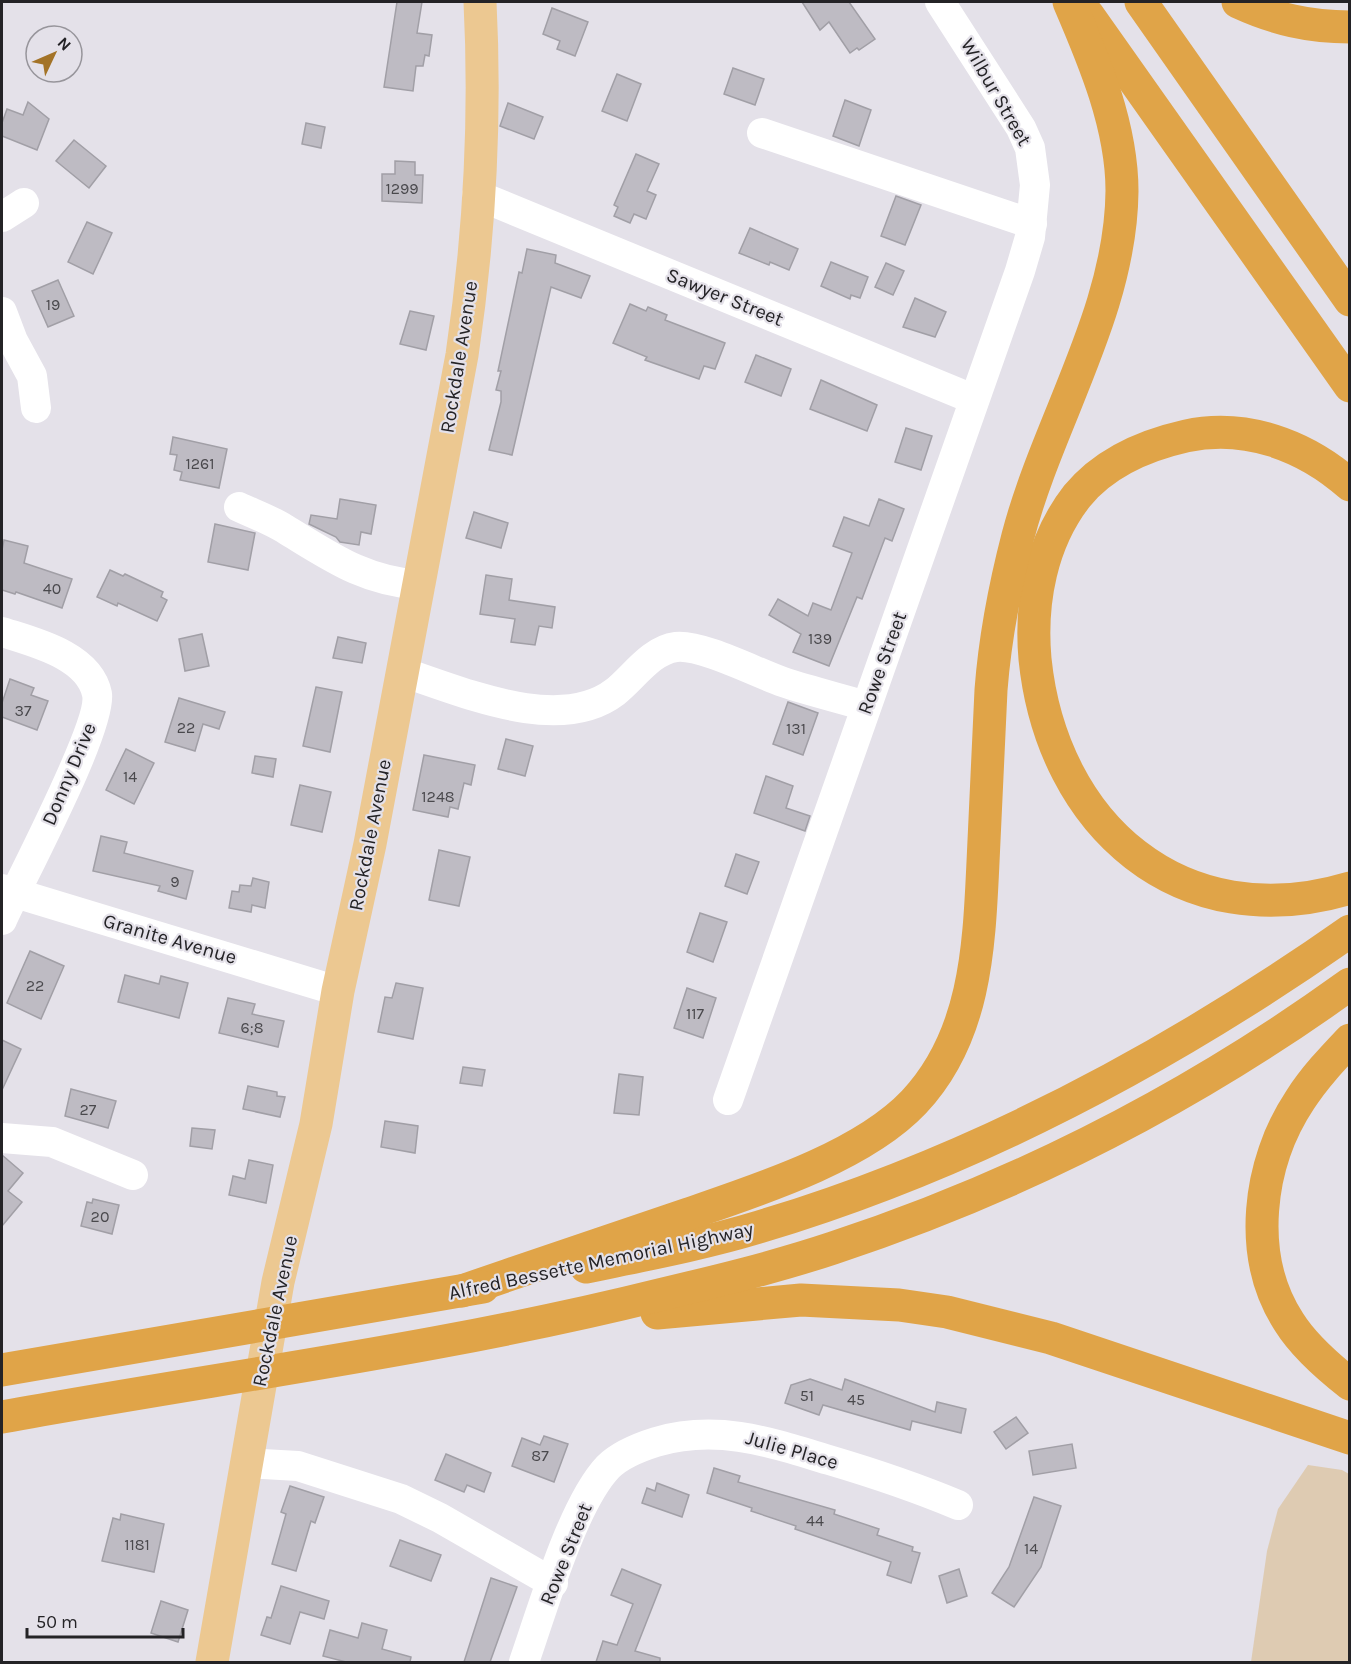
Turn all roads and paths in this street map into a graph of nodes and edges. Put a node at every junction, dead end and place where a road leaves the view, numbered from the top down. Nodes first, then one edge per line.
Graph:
1 (480, 2) edge
2 (940, 2) edge
3 (1069, 2) edge
4 (1078, 2) edge
5 (1141, 2) edge
6 (1238, 2) edge
7 (1350, 27) edge
8 (762, 133) dead end
9 (477, 195) junction
10 (1032, 225) junction
11 (1350, 300) edge
12 (2, 312) edge
13 (1350, 386) edge
14 (973, 399) junction
15 (36, 408) dead end
16 (1350, 485) edge
17 (239, 507) dead end
18 (420, 585) junction
19 (2, 632) edge
20 (402, 672) junction
21 (866, 706) junction
22 (1350, 888) edge
23 (6, 901) edge
24 (1350, 931) edge
25 (1350, 984) edge
26 (338, 991) junction
27 (1350, 1040) edge
28 (728, 1100) dead end
29 (2, 1138) edge
30 (133, 1174) dead end
31 (462, 1291) junction
32 (535, 1324) junction
33 (2, 1370) edge
34 (1350, 1384) edge
35 (2, 1416) edge
36 (1350, 1438) edge
37 (623, 1456) joint
38 (246, 1462) junction
39 (958, 1505) dead end
40 (553, 1583) junction
41 (212, 1662) edge
42 (525, 1662) edge

1 - 9 main road, Rockdale Avenue
2 - 10 street, Wilbur Street
3 - 31 highway
4 - 13 highway
5 - 11 highway
6 - 7 highway
8 - 10 street
9 - 14 street, Sawyer Street
9 - 18 main road, Rockdale Avenue
10 - 14 street, Rowe Street
12 - 15 street
14 - 21 street, Rowe Street
16 - 22 highway
17 - 18 street
18 - 20 main road, Rockdale Avenue
19 - 23 street, Donny Drive
20 - 21 street
20 - 26 main road, Rockdale Avenue
21 - 28 street, Rowe Street
23 - 26 street, Granite Avenue
24 - 31 highway, Alfred Bessette Memorial Highway
25 - 32 highway
26 - 38 main road, Rockdale Avenue
27 - 34 highway
29 - 30 street
31 - 33 highway, Alfred Bessette Memorial Highway
32 - 35 highway
32 - 36 highway
37 - 39 street, Julie Place
37 - 40 street, Rowe Street
38 - 40 street
38 - 41 main road, Rockdale Avenue
40 - 42 street, Rowe Street

